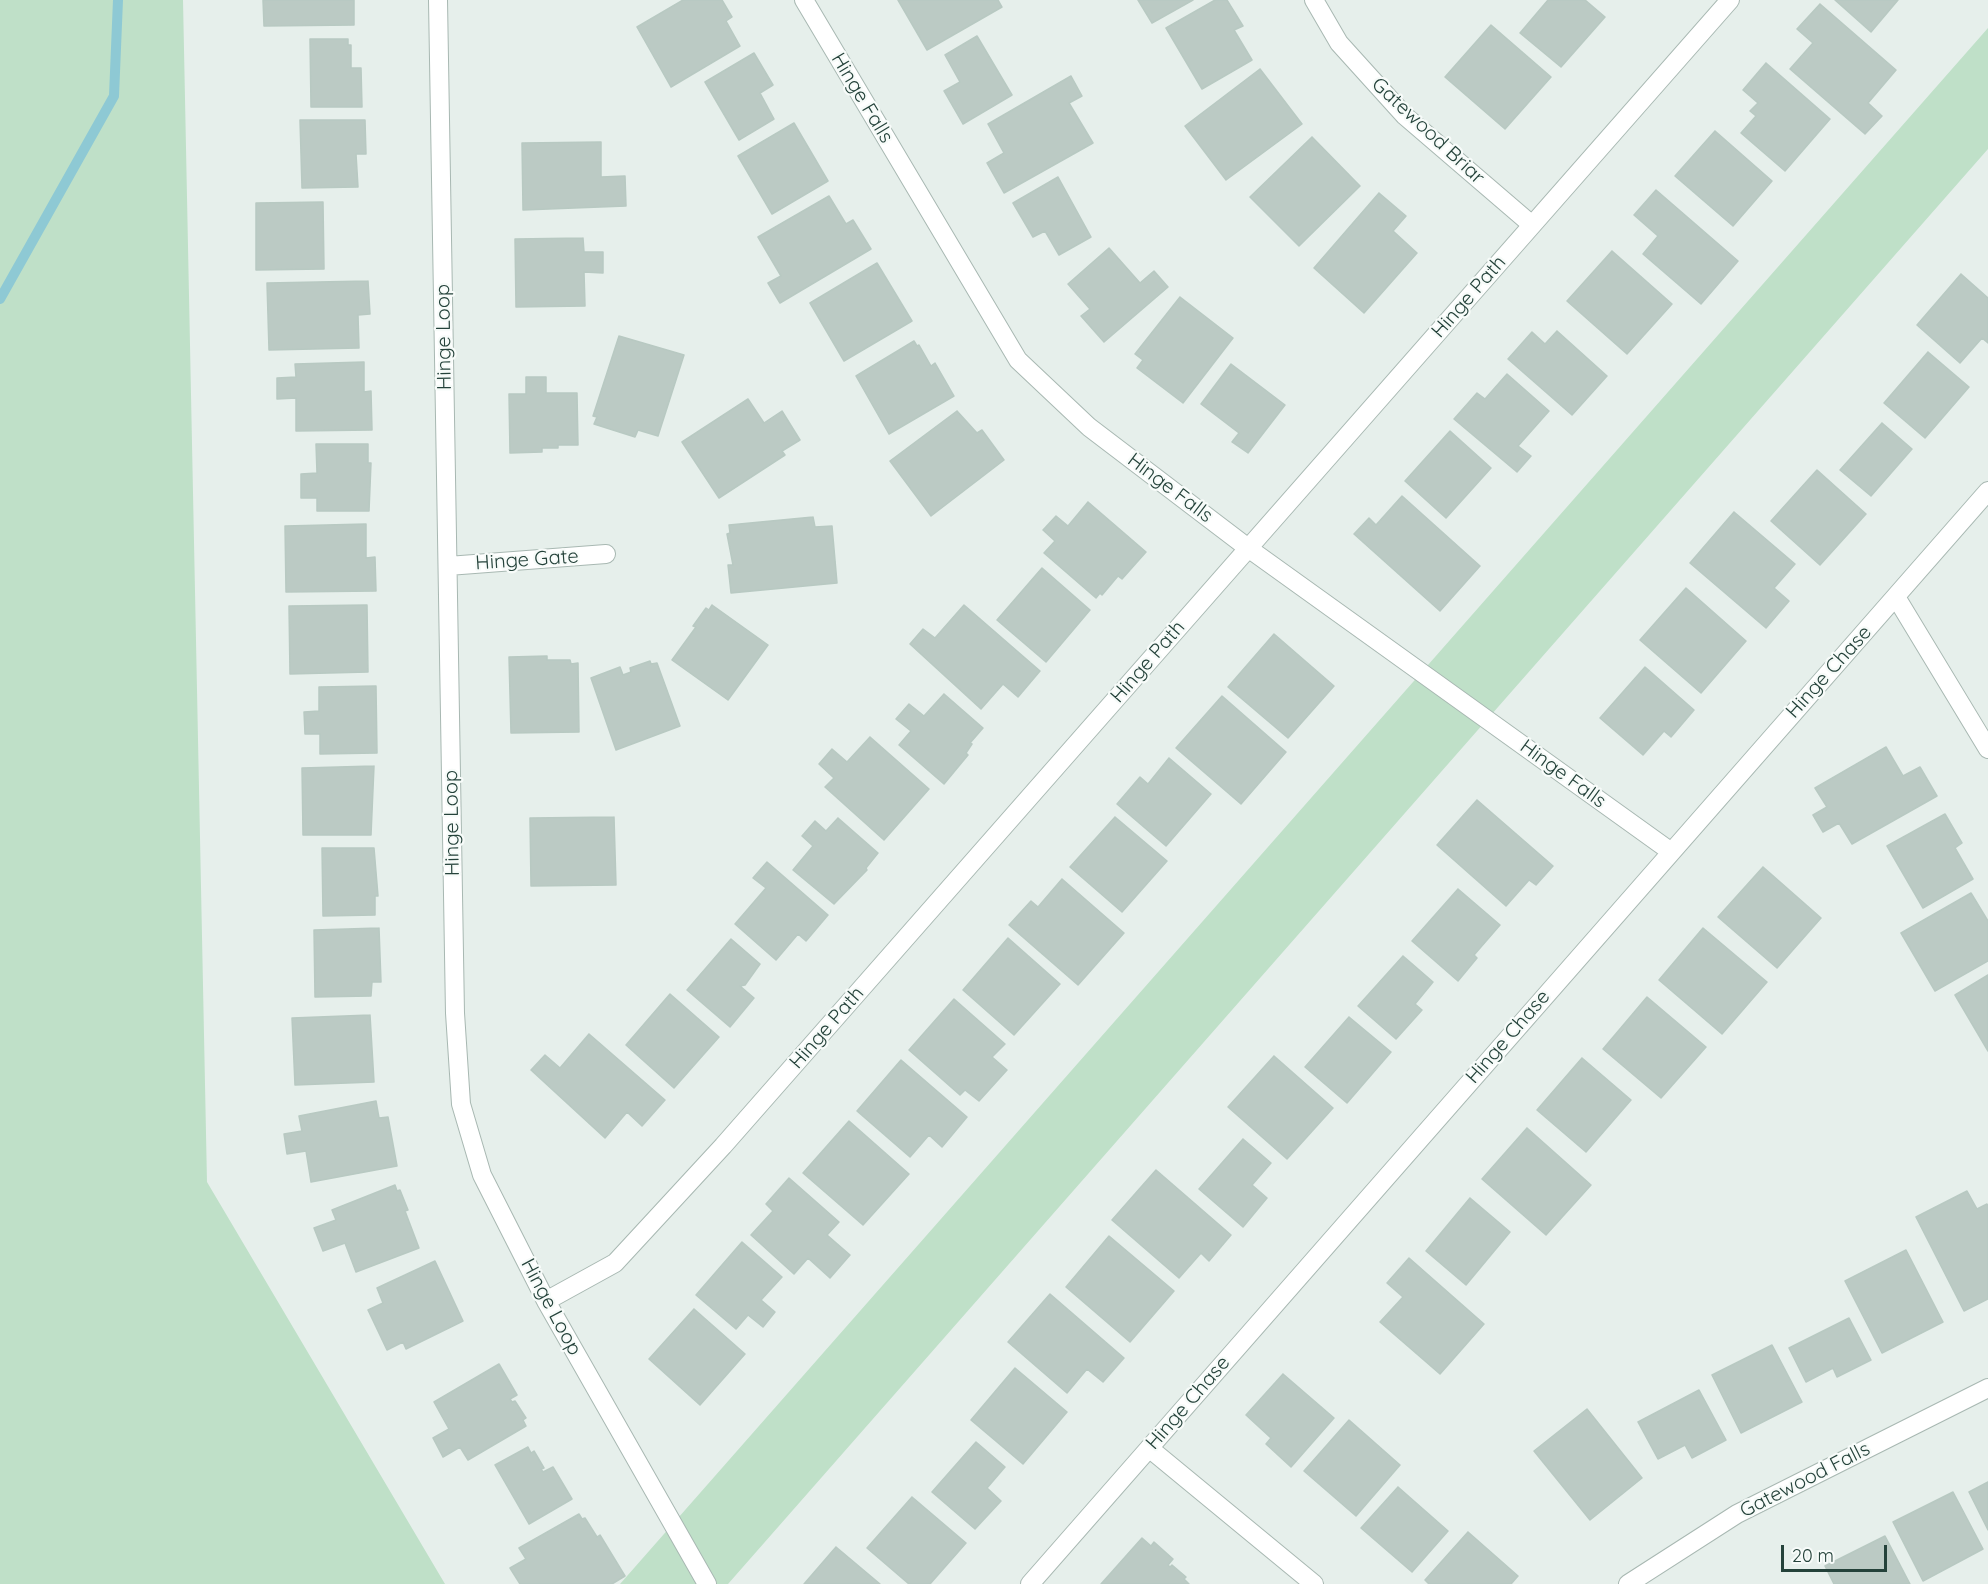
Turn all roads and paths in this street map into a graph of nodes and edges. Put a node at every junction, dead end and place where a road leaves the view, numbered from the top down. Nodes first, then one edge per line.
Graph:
1 (438, 0) edge
2 (804, 0) edge
3 (1314, 0) edge
4 (1730, 0) edge
5 (1532, 225) junction
6 (1988, 491) edge
7 (1248, 548) junction
8 (606, 554) dead end
9 (447, 566) junction
10 (1896, 597) junction
11 (1988, 749) edge
12 (1670, 851) junction
13 (546, 1301) junction
14 (1988, 1388) edge
15 (1149, 1448) junction
16 (707, 1584) edge
17 (1030, 1584) edge
18 (1314, 1584) edge
19 (1628, 1584) edge

1 - 9 street, Hinge Loop
2 - 7 street, Hinge Falls
3 - 5 street, Gatewood Briar
4 - 5 street, Hinge Path
5 - 7 street, Hinge Path
6 - 10 street, Hinge Chase
7 - 12 street, Hinge Falls
7 - 13 street, Hinge Path
8 - 9 street, Hinge Gate
9 - 13 street, Hinge Loop
10 - 11 street
10 - 12 street, Hinge Chase
12 - 15 street, Hinge Chase
13 - 16 street, Hinge Loop
14 - 19 street, Gatewood Falls
15 - 17 street, Hinge Chase
15 - 18 street

